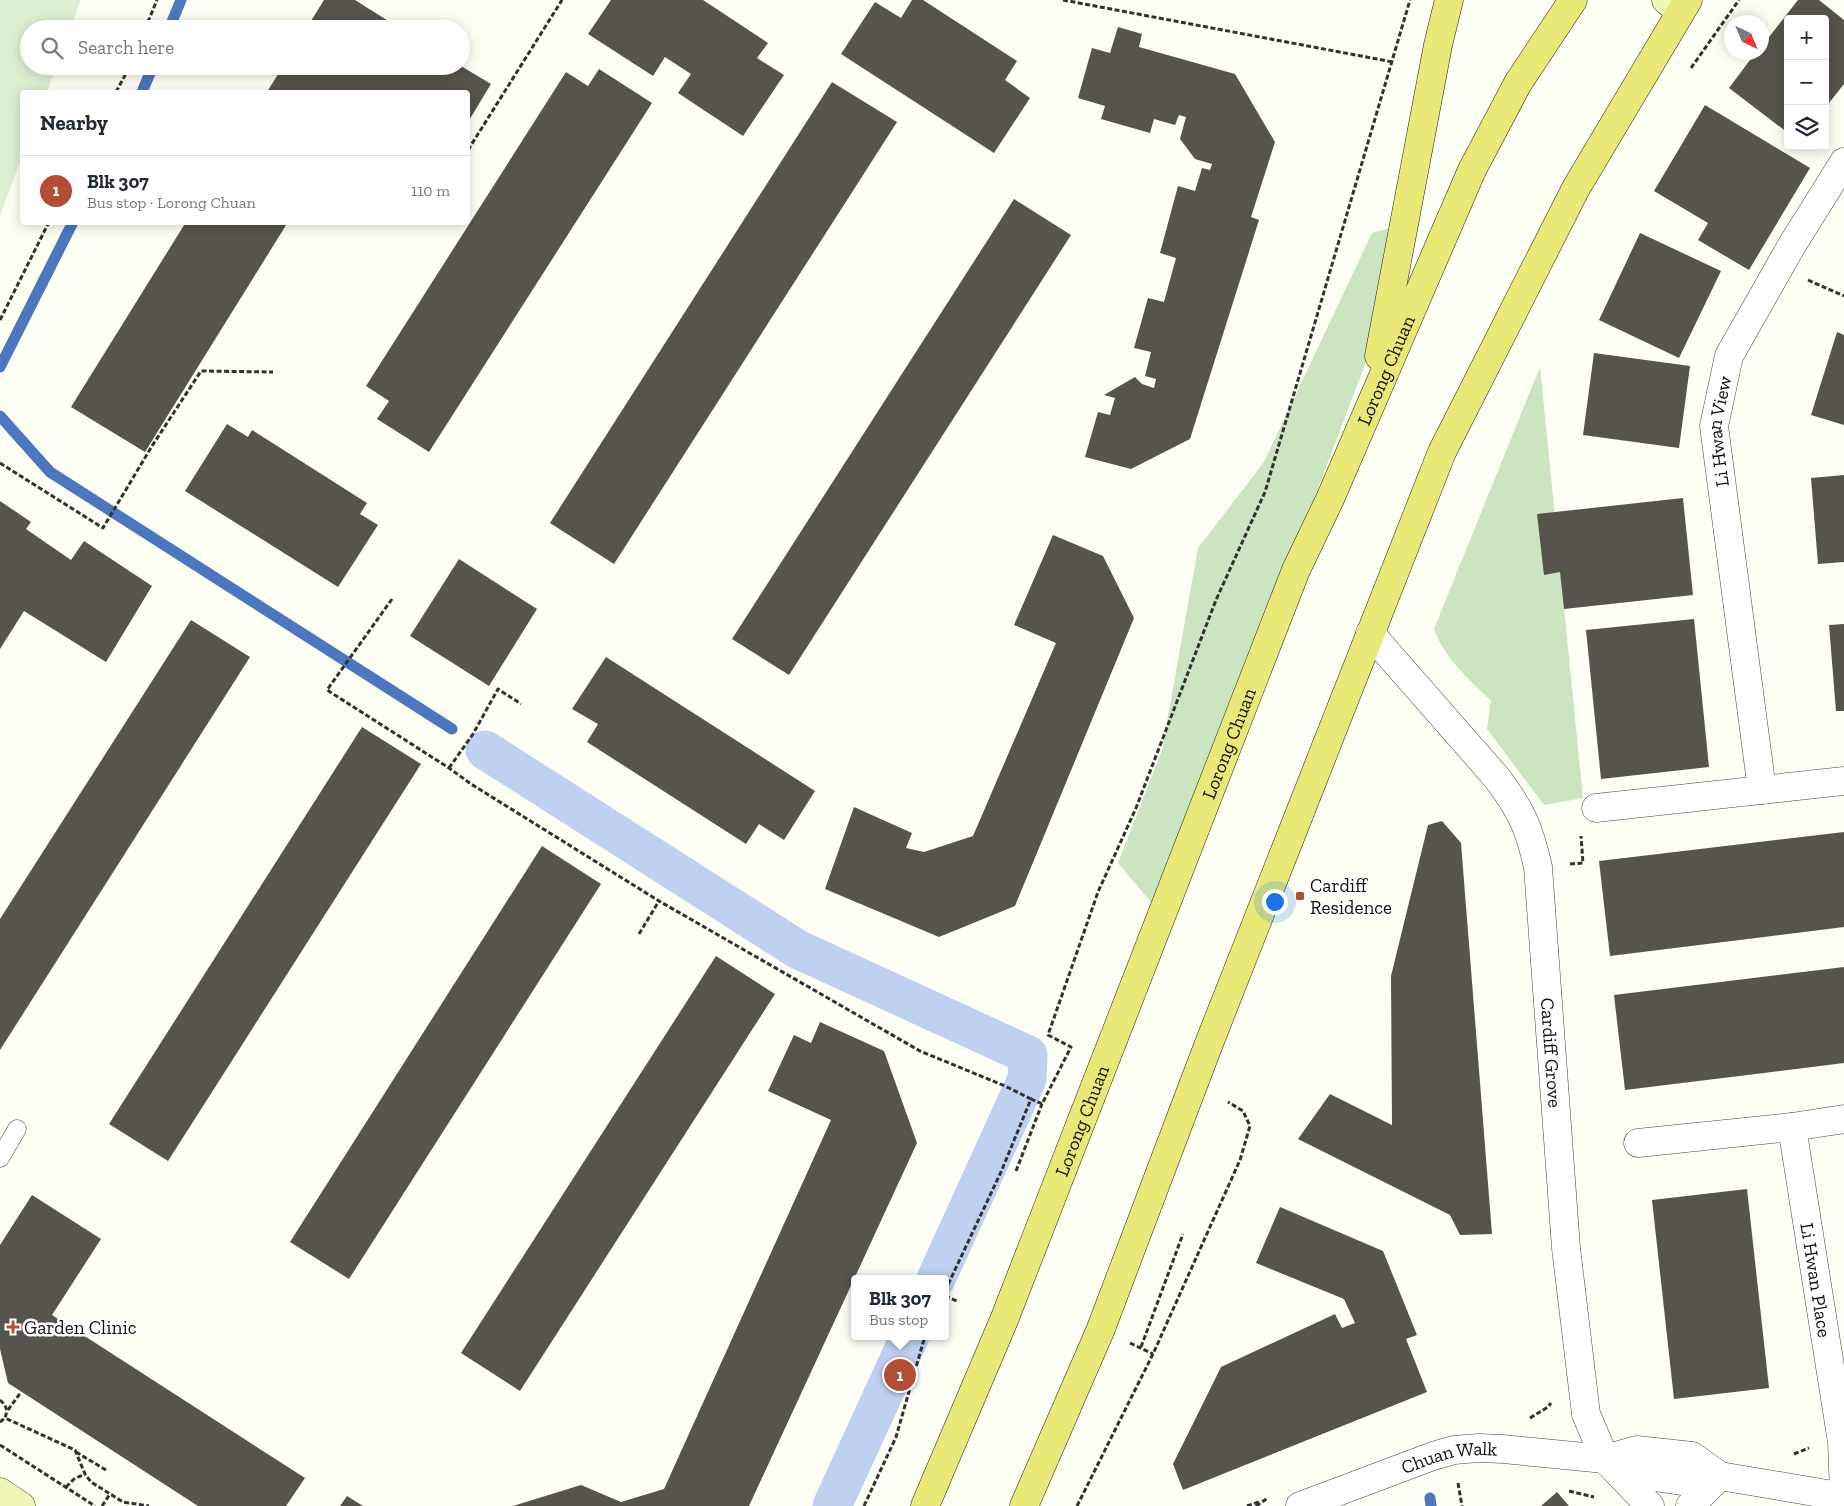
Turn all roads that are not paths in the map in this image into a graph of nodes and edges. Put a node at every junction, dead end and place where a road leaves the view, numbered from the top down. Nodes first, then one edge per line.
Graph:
1 (1449, 0) edge
2 (1573, 0) edge
3 (1678, 4) edge
4 (1844, 162) edge
5 (1370, 404) junction
6 (1370, 633) junction
7 (1844, 781) edge
8 (1762, 790) junction
9 (1596, 808) road end
10 (1844, 1119) edge
11 (1792, 1126) junction
12 (17, 1129) dead end
13 (1638, 1143) dead end
14 (0, 1158) edge
15 (1605, 1459) junction
16 (1720, 1476) junction
17 (0, 1492) edge
18 (1844, 1493) edge
19 (1844, 1497) edge
20 (21, 1506) edge
21 (925, 1506) edge
22 (1024, 1506) edge
23 (1300, 1506) edge
24 (1650, 1506) edge
25 (1690, 1506) edge

1 - 5 main road
2 - 5 main road, Lorong Chuan
3 - 6 main road
4 - 8 street, Li Hwan View
5 - 21 main road, Lorong Chuan
6 - 15 street, Cardiff Grove
6 - 22 main road
7 - 8 street
8 - 9 street
10 - 11 street
11 - 13 street
11 - 18 street, Li Hwan Place
12 - 14 lane
15 - 16 street, Chuan Walk
15 - 23 street, Chuan Walk
15 - 24 street, Cardiff Grove
16 - 19 street
16 - 25 street
17 - 20 main road

